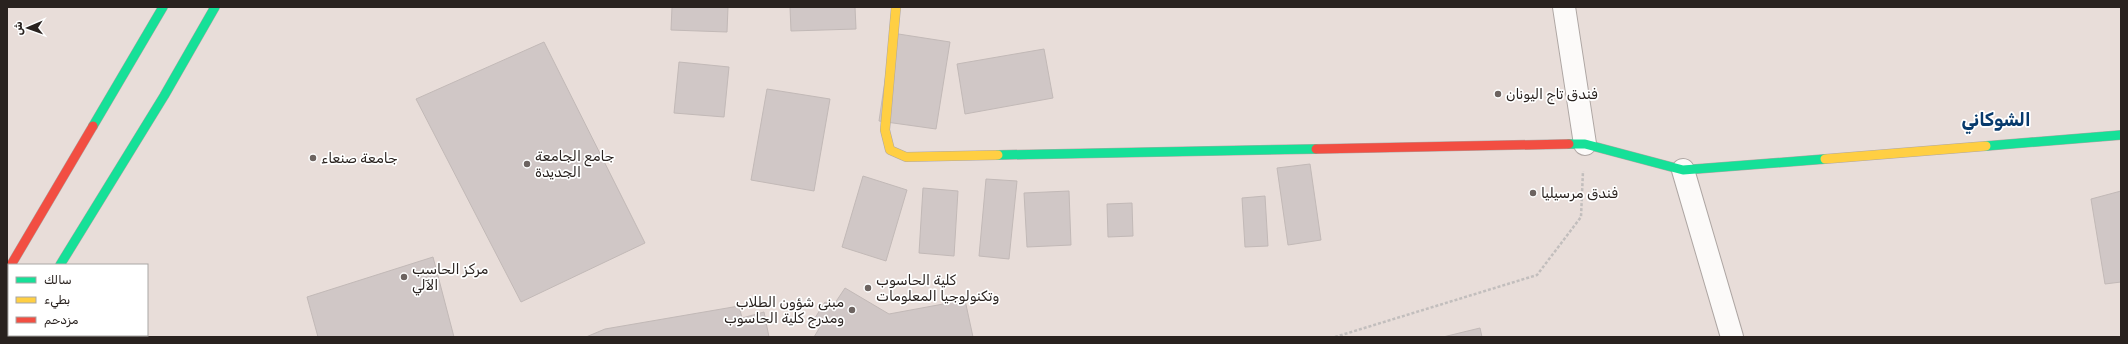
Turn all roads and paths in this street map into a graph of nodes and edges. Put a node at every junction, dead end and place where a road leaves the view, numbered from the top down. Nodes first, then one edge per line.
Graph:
1 (164, 7) edge
2 (215, 7) edge
3 (896, 7) edge
4 (1564, 7) edge
5 (150, 9) dead end
6 (144, 39) junction
7 (2121, 135) edge
8 (1585, 144) junction
9 (1684, 170) junction
10 (12, 264) edge
11 (61, 264) edge
12 (1335, 337) edge
13 (1732, 337) edge

1 - 6 street
2 - 11 street
3 - 8 street
4 - 8 street
5 - 6 street
6 - 10 street
7 - 9 street
8 - 9 street
8 - 12 path
9 - 13 street

